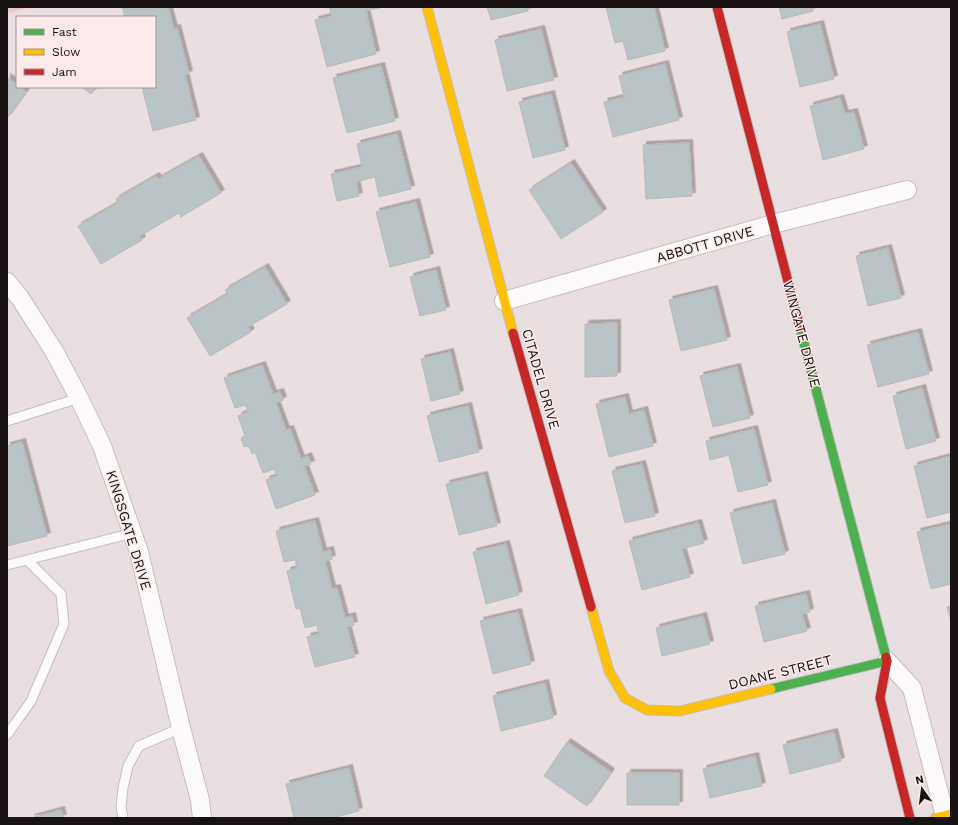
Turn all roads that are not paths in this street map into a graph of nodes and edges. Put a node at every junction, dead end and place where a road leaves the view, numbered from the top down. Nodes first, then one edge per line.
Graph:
1 (426, 7) edge
2 (717, 7) edge
3 (907, 190) dead end
4 (773, 224) junction
5 (7, 282) edge
6 (504, 301) junction
7 (79, 398) junction
8 (7, 421) edge
9 (133, 533) junction
10 (27, 560) junction
11 (7, 565) edge
12 (887, 661) junction
13 (680, 711) joint
14 (181, 728) junction
15 (7, 735) edge
16 (200, 800) junction
17 (944, 816) edge
18 (123, 818) edge
19 (202, 818) edge
20 (209, 818) edge
21 (910, 818) edge

1 - 6 street, CITADEL DRIVE
2 - 4 street, WINGATE DRIVE
3 - 4 street, ABBOTT DRIVE
4 - 6 street, ABBOTT DRIVE
4 - 12 street, WINGATE DRIVE
5 - 7 street, KINGSGATE DRIVE
6 - 13 street, CITADEL DRIVE
7 - 8 lane
7 - 9 street, KINGSGATE DRIVE
9 - 10 lane
9 - 14 street, KINGSGATE DRIVE
10 - 11 lane
10 - 15 lane
12 - 13 street, DOANE STREET
12 - 17 street, WINGATE DRIVE
12 - 21 street, WINGATE DRIVE
14 - 16 street, KINGSGATE DRIVE
14 - 18 lane
16 - 19 street, KINGSGATE DRIVE
16 - 20 street, KINGSGATE DRIVE

